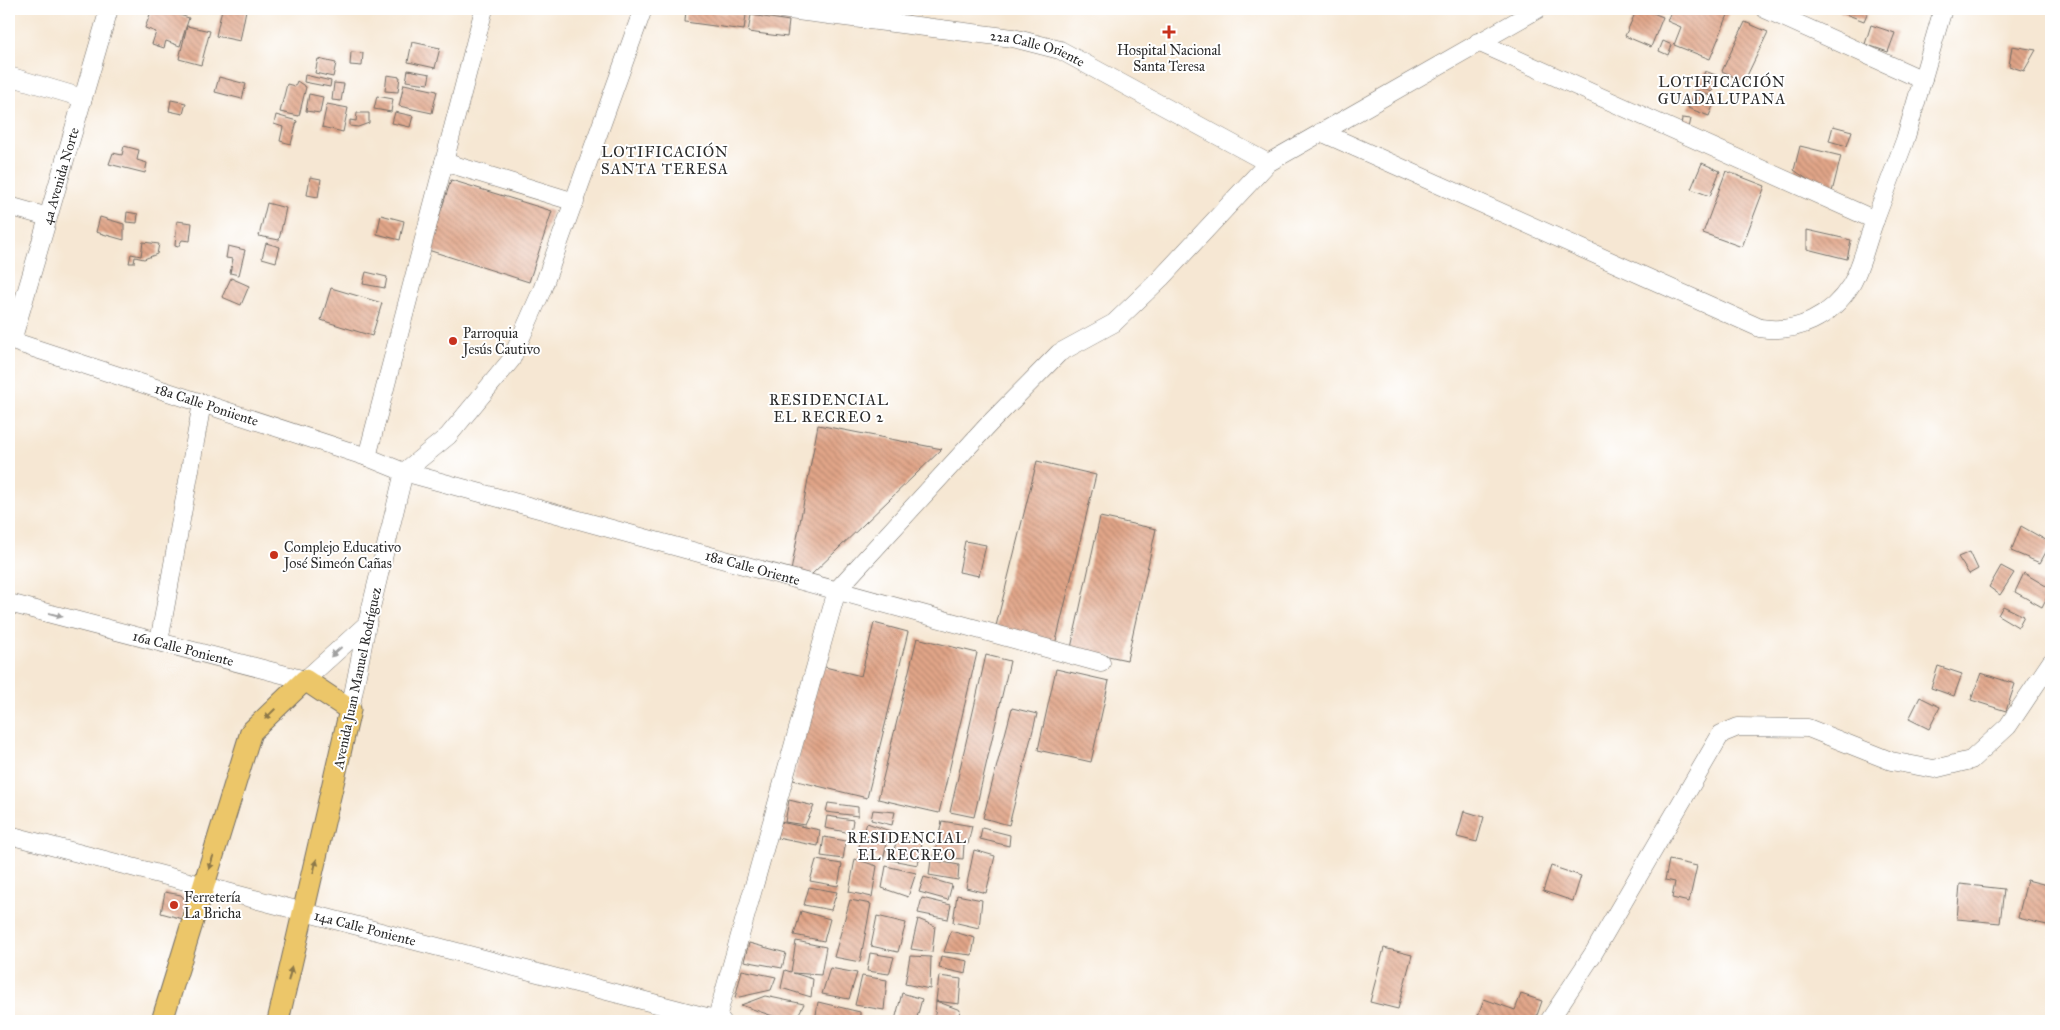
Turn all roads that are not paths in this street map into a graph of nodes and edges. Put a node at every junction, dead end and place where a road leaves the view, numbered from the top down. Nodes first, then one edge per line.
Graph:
1 (109, 9) edge
2 (484, 9) edge
3 (643, 9) edge
4 (781, 9) edge
5 (1538, 9) edge
6 (1765, 9) edge
7 (1943, 9) edge
8 (1478, 42) junction
9 (9, 76) edge
10 (1923, 80) junction
11 (83, 98) junction
12 (1321, 132) junction
13 (444, 162) junction
14 (1268, 163) junction
15 (575, 202) junction
16 (9, 206) edge
17 (48, 217) junction
18 (1875, 220) junction
19 (10, 341) edge
20 (202, 403) junction
21 (367, 457) junction
22 (404, 472) junction
23 (837, 590) junction
24 (9, 603) edge
25 (367, 624) junction
26 (159, 642) junction
27 (2051, 662) edge
28 (1101, 663) dead end
29 (305, 680) junction
30 (350, 710) junction
31 (9, 835) edge
32 (204, 887) junction
33 (304, 914) junction
34 (162, 1021) edge
35 (278, 1021) edge
36 (718, 1021) edge
37 (1549, 1021) edge

1 - 11 street, 4a Avenida Norte
2 - 13 street
3 - 15 street
4 - 14 street, 22a Calle Oriente
5 - 8 street
6 - 10 street
7 - 10 street
8 - 12 street
8 - 18 street
9 - 11 street
10 - 18 street
11 - 17 street, 4a Avenida Norte
12 - 14 street
12 - 18 street
13 - 15 street
13 - 21 street
14 - 23 street
15 - 22 street
16 - 17 street
17 - 19 street, 4a Avenida Norte
19 - 20 street, 18a Calle Poniiente
20 - 21 street, 18a Calle Poniiente
20 - 26 street
21 - 22 street, 18a Calle Poniiente
22 - 23 street, 18a Calle Oriente
22 - 25 street, Avenida Juan Manuel Rodríguez
23 - 28 street, 18a Calle Oriente
23 - 36 street
24 -> 26 street, 16a Calle Poniente
25 -> 29 street
25 - 30 street, Avenida Juan Manuel Rodríguez
26 - 29 street, 16a Calle Poniente
27 - 37 street
29 - 30 main road, 16a Calle Poniente
29 -> 32 main road
33 -> 30 main road, Avenida Juan Manuel Rodríguez
31 - 32 street, 14a Calle Poniente
32 - 33 street, 14a Calle Poniente
32 - 34 main road
35 -> 33 main road, Avenida Juan Manuel Rodríguez
33 - 36 street, 14a Calle Poniente

